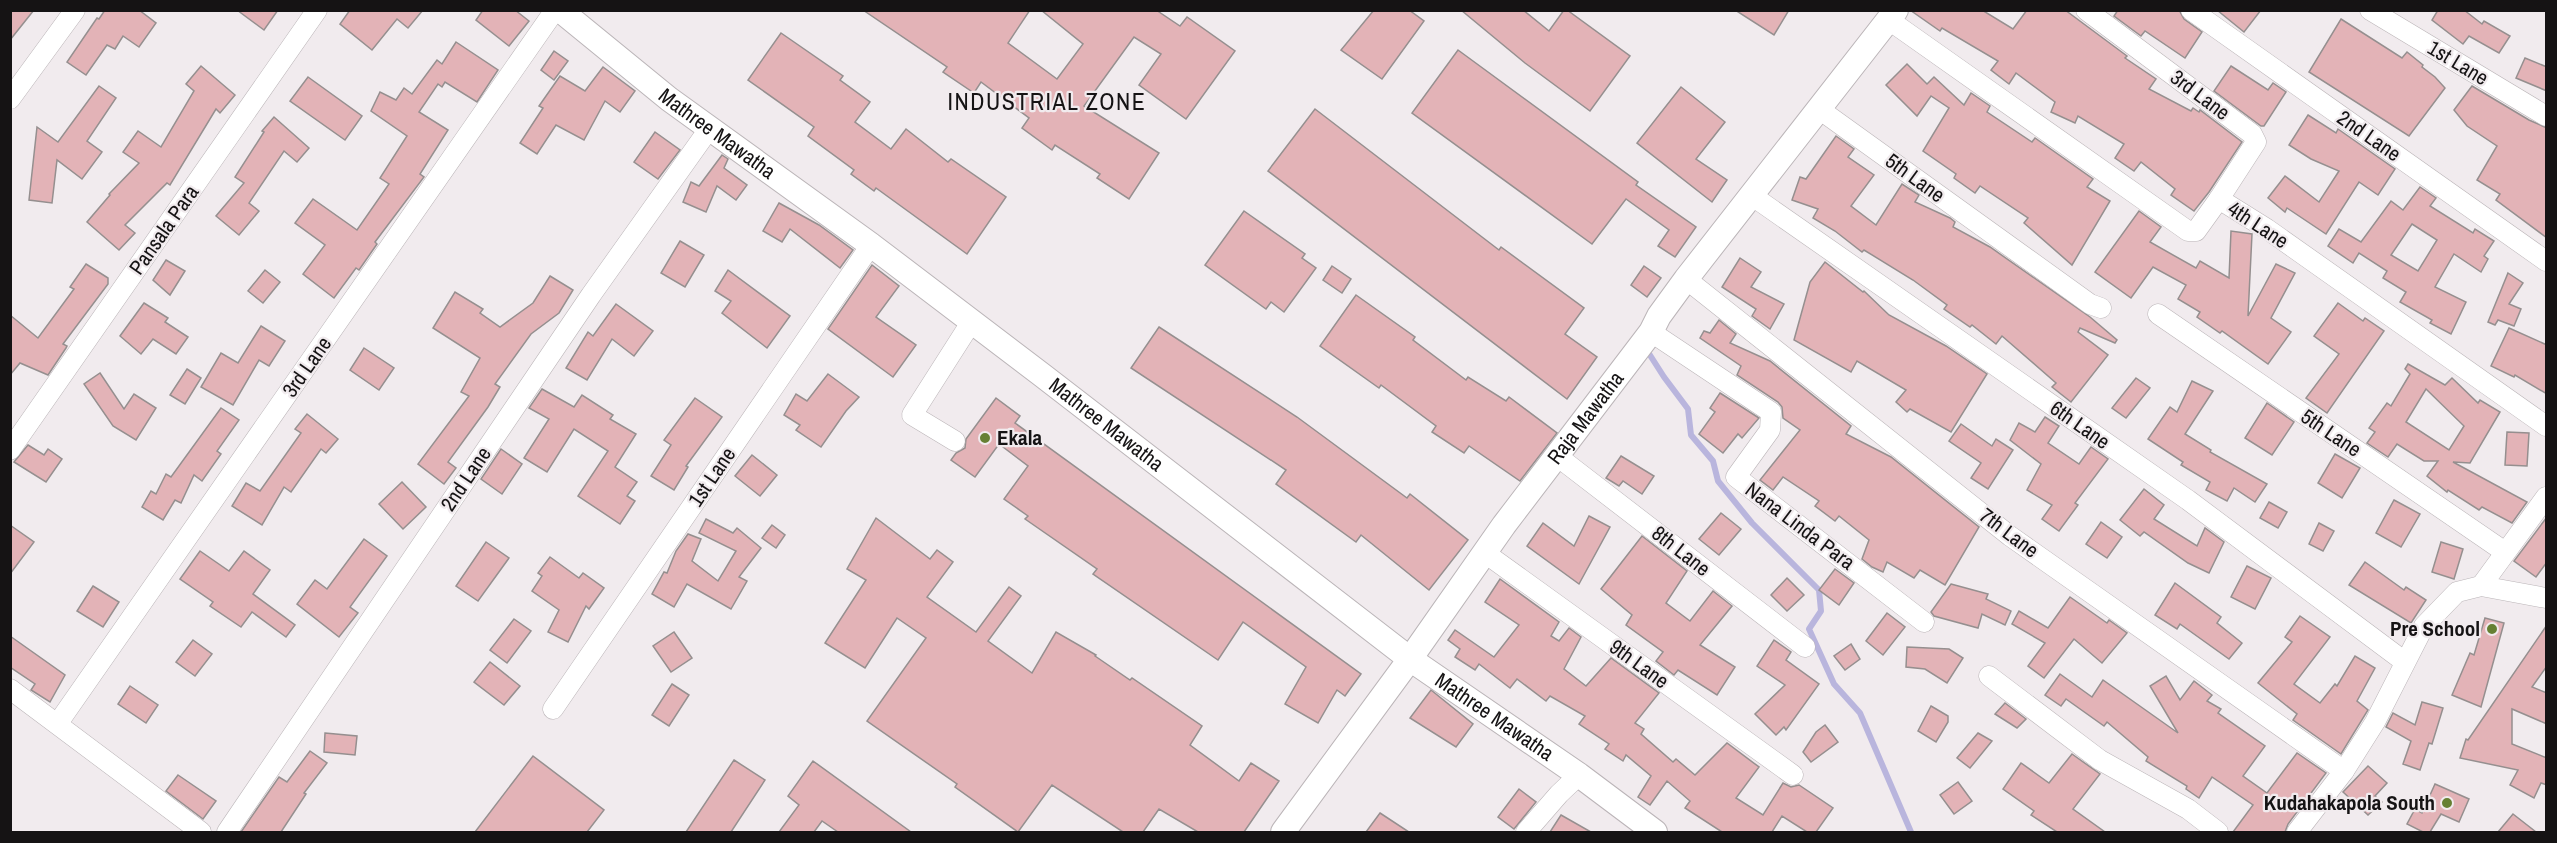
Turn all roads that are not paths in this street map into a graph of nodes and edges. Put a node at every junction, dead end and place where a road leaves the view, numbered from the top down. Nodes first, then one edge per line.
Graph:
1 (75, 10) edge
2 (317, 10) edge
3 (555, 10) edge
4 (560, 10) edge
5 (2086, 10) edge
6 (2191, 10) edge
7 (2370, 10) edge
8 (1892, 15) edge
9 (10, 99) edge
10 (1819, 109) junction
11 (2547, 116) edge
12 (709, 129) junction
13 (1751, 195) junction
14 (2219, 199) junction
15 (871, 245) junction
16 (2547, 261) edge
17 (1686, 279) junction
18 (2101, 308) dead end
19 (2158, 314) dead end
20 (972, 321) junction
21 (1651, 332) junction
22 (2547, 426) edge
23 (955, 441) dead end
24 (10, 450) edge
25 (1557, 456) junction
26 (2547, 497) edge
27 (2505, 552) junction
28 (1485, 553) junction
29 (2481, 586) junction
30 (2547, 598) edge
31 (1924, 622) dead end
32 (1805, 647) dead end
33 (1410, 659) junction
34 (2405, 662) junction
35 (1989, 676) dead end
36 (10, 689) edge
37 (553, 709) dead end
38 (58, 723) junction
39 (2344, 771) junction
40 (1793, 775) dead end
41 (1579, 776) junction
42 (201, 832) edge
43 (227, 832) edge
44 (1283, 832) edge
45 (1526, 832) edge
46 (1655, 832) edge
47 (2218, 832) edge
48 (2297, 832) edge

1 - 9 street
2 - 24 street, Pansala Para
3 - 38 street, 3rd Lane
4 - 12 street, Mathree Mawatha
5 - 14 street, 3rd Lane
6 - 16 street, 2nd Lane
7 - 11 street, 1st Lane
8 - 10 street, Raja Mawatha
8 - 14 street, 4th Lane
10 - 13 street, Raja Mawatha
10 - 18 street, 5th Lane
12 - 15 street, Mathree Mawatha
12 - 43 street, 2nd Lane
13 - 17 street, Raja Mawatha
13 - 34 street, 6th Lane
14 - 22 street, 4th Lane
15 - 20 street, Mathree Mawatha
15 - 37 street, 1st Lane
17 - 21 street, Raja Mawatha
17 - 39 street, 7th Lane
19 - 27 street, 5th Lane
20 - 23 street
20 - 33 street, Mathree Mawatha
21 - 25 street, Raja Mawatha
21 - 31 street, Nana Linda Para
25 - 28 street, Raja Mawatha
25 - 32 street, 8th Lane
26 - 27 street
27 - 29 street
28 - 33 street, Raja Mawatha
28 - 40 street, 9th Lane
29 - 30 street
29 - 34 street
33 - 41 street, Mathree Mawatha
33 - 44 street, Raja Mawatha
34 - 39 street
35 - 47 street
36 - 38 street
38 - 42 street
39 - 48 street
41 - 45 street
41 - 46 street, Mathree Mawatha

